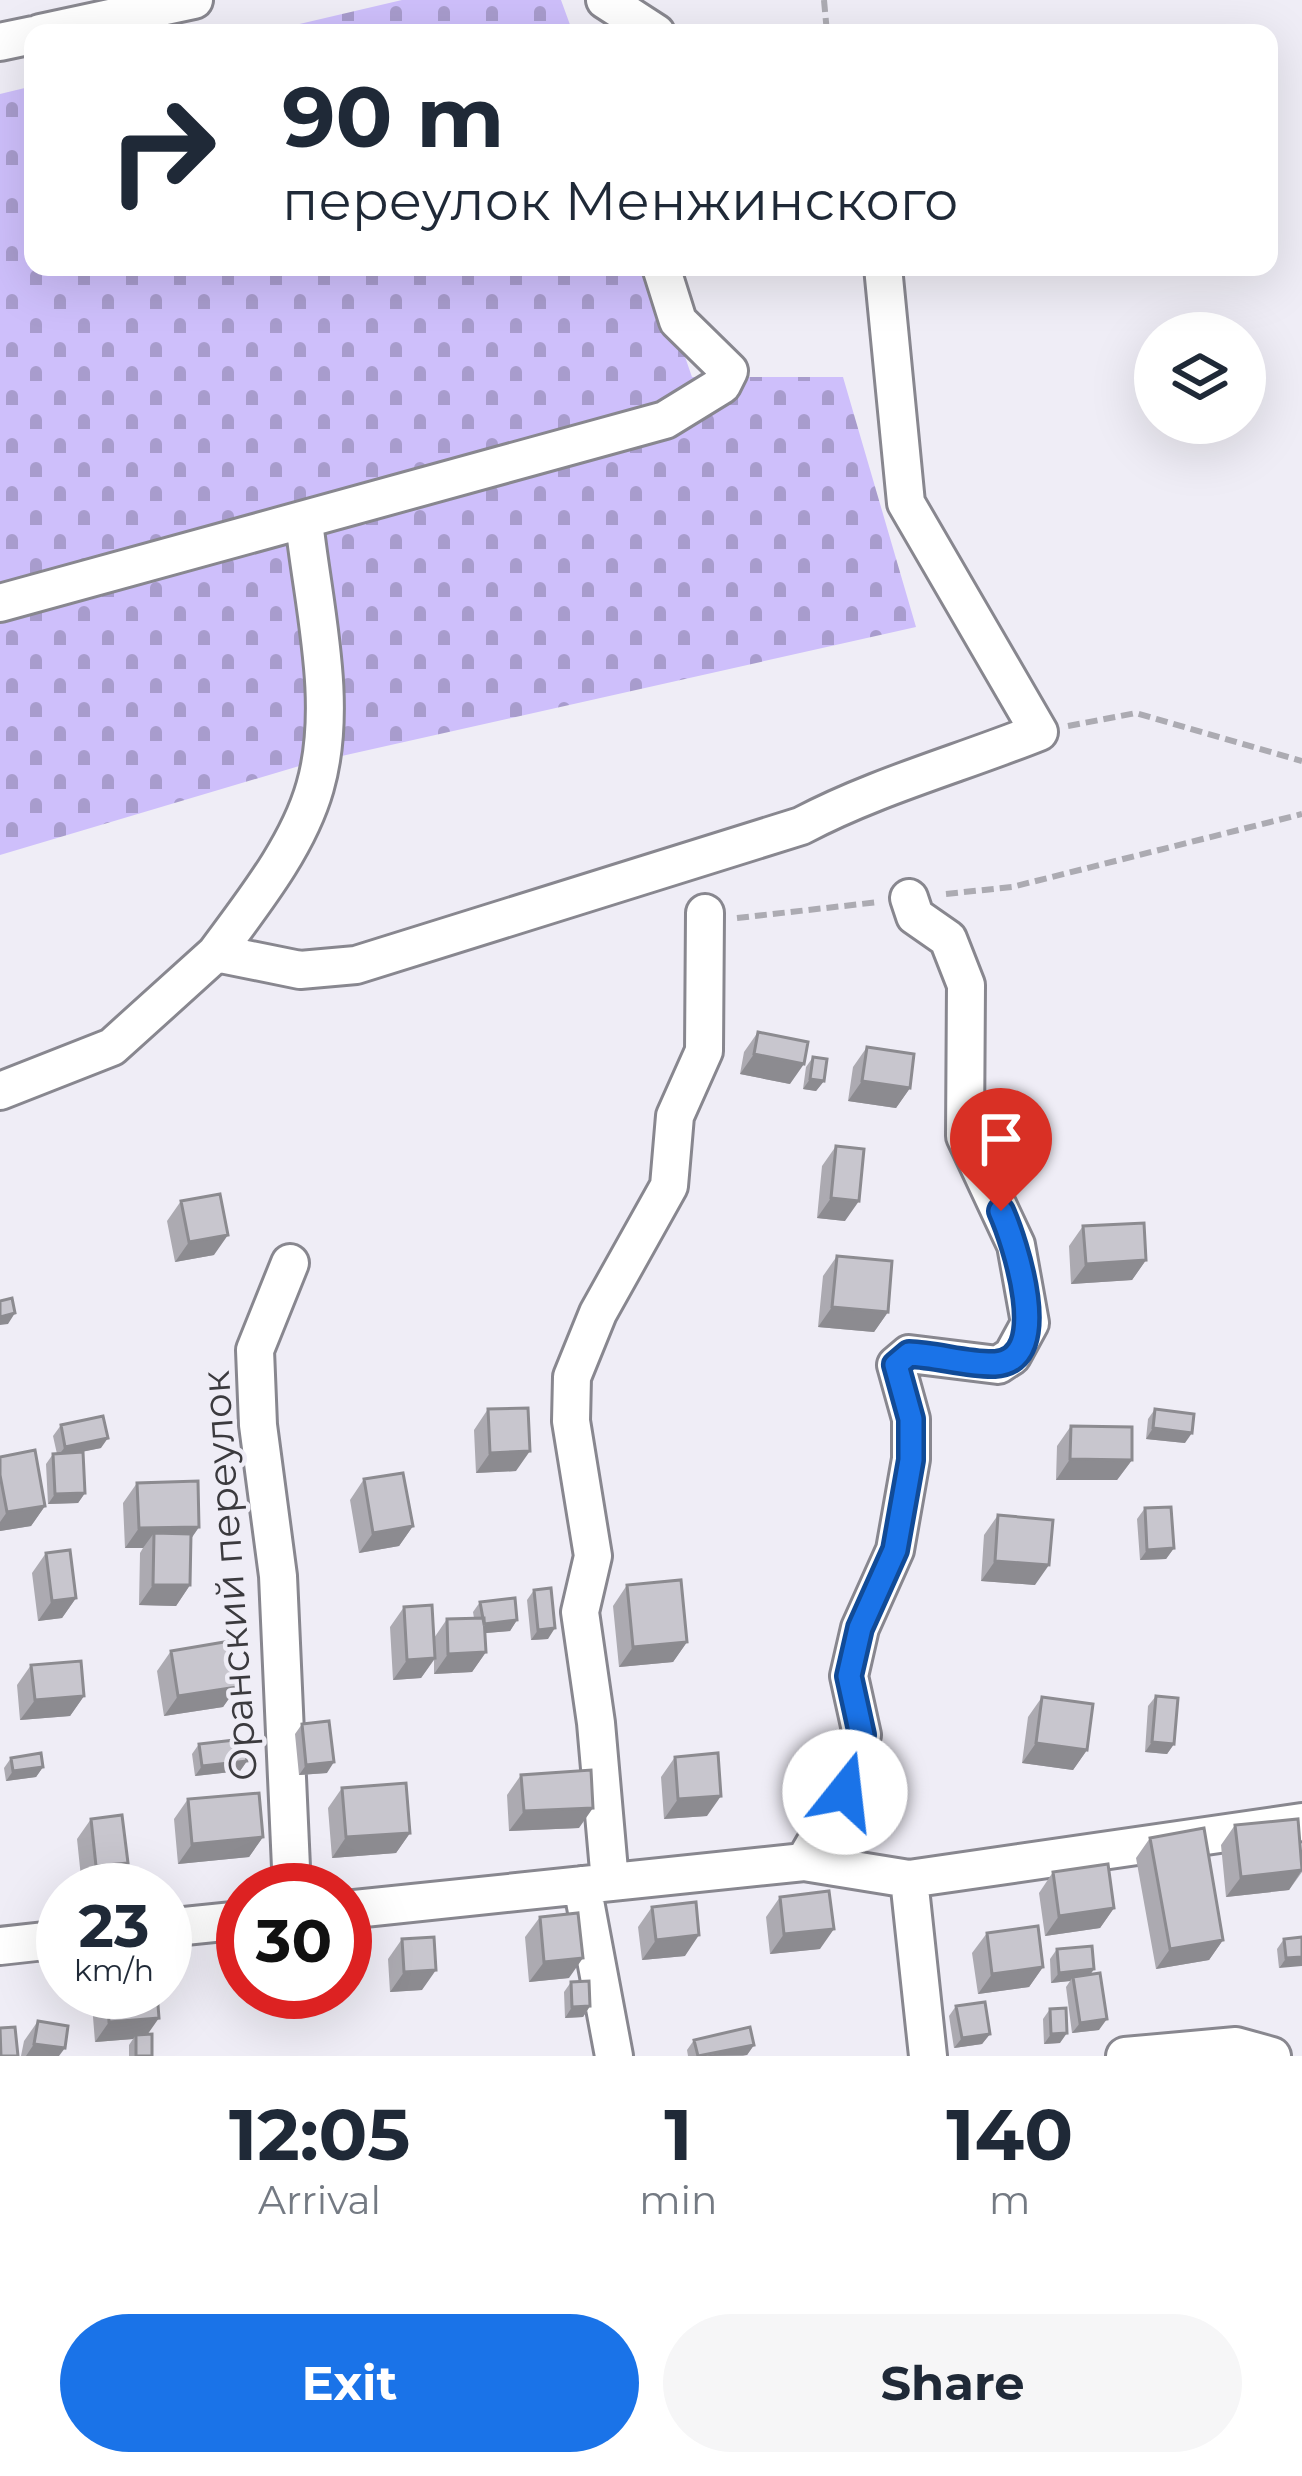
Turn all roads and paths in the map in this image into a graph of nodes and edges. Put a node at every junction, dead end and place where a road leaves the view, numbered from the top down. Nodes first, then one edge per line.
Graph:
1 (194, 0) edge
2 (605, 0) edge
3 (83, 24) edge
4 (642, 24) edge
5 (664, 276) edge
6 (885, 276) edge
7 (304, 520) junction
8 (0, 604) edge
9 (1039, 732) junction
10 (1302, 761) edge
11 (1302, 814) edge
12 (910, 898) junction
13 (705, 913) joint
14 (216, 953) junction
15 (0, 1090) edge
16 (290, 1263) dead end
17 (1302, 1822) edge
18 (804, 1862) junction
19 (291, 1863) edge
20 (909, 1880) junction
21 (596, 1883) junction
22 (372, 1907) edge
23 (36, 1942) edge
24 (0, 1946) edge
25 (614, 2056) edge
26 (928, 2056) edge
27 (1125, 2056) edge
28 (1272, 2056) edge

1 - 3 street
2 - 4 street
5 - 7 street
6 - 9 street
7 - 8 street
7 - 14 street
9 - 10 path
9 - 14 street
11 - 12 path
12 - 13 path
12 - 18 street
13 - 21 street
14 - 15 street
16 - 19 street, Оранский переулок
17 - 20 street
18 - 20 street
18 - 21 street
20 - 26 street
21 - 22 street
21 - 25 street
23 - 24 street
27 - 28 street

